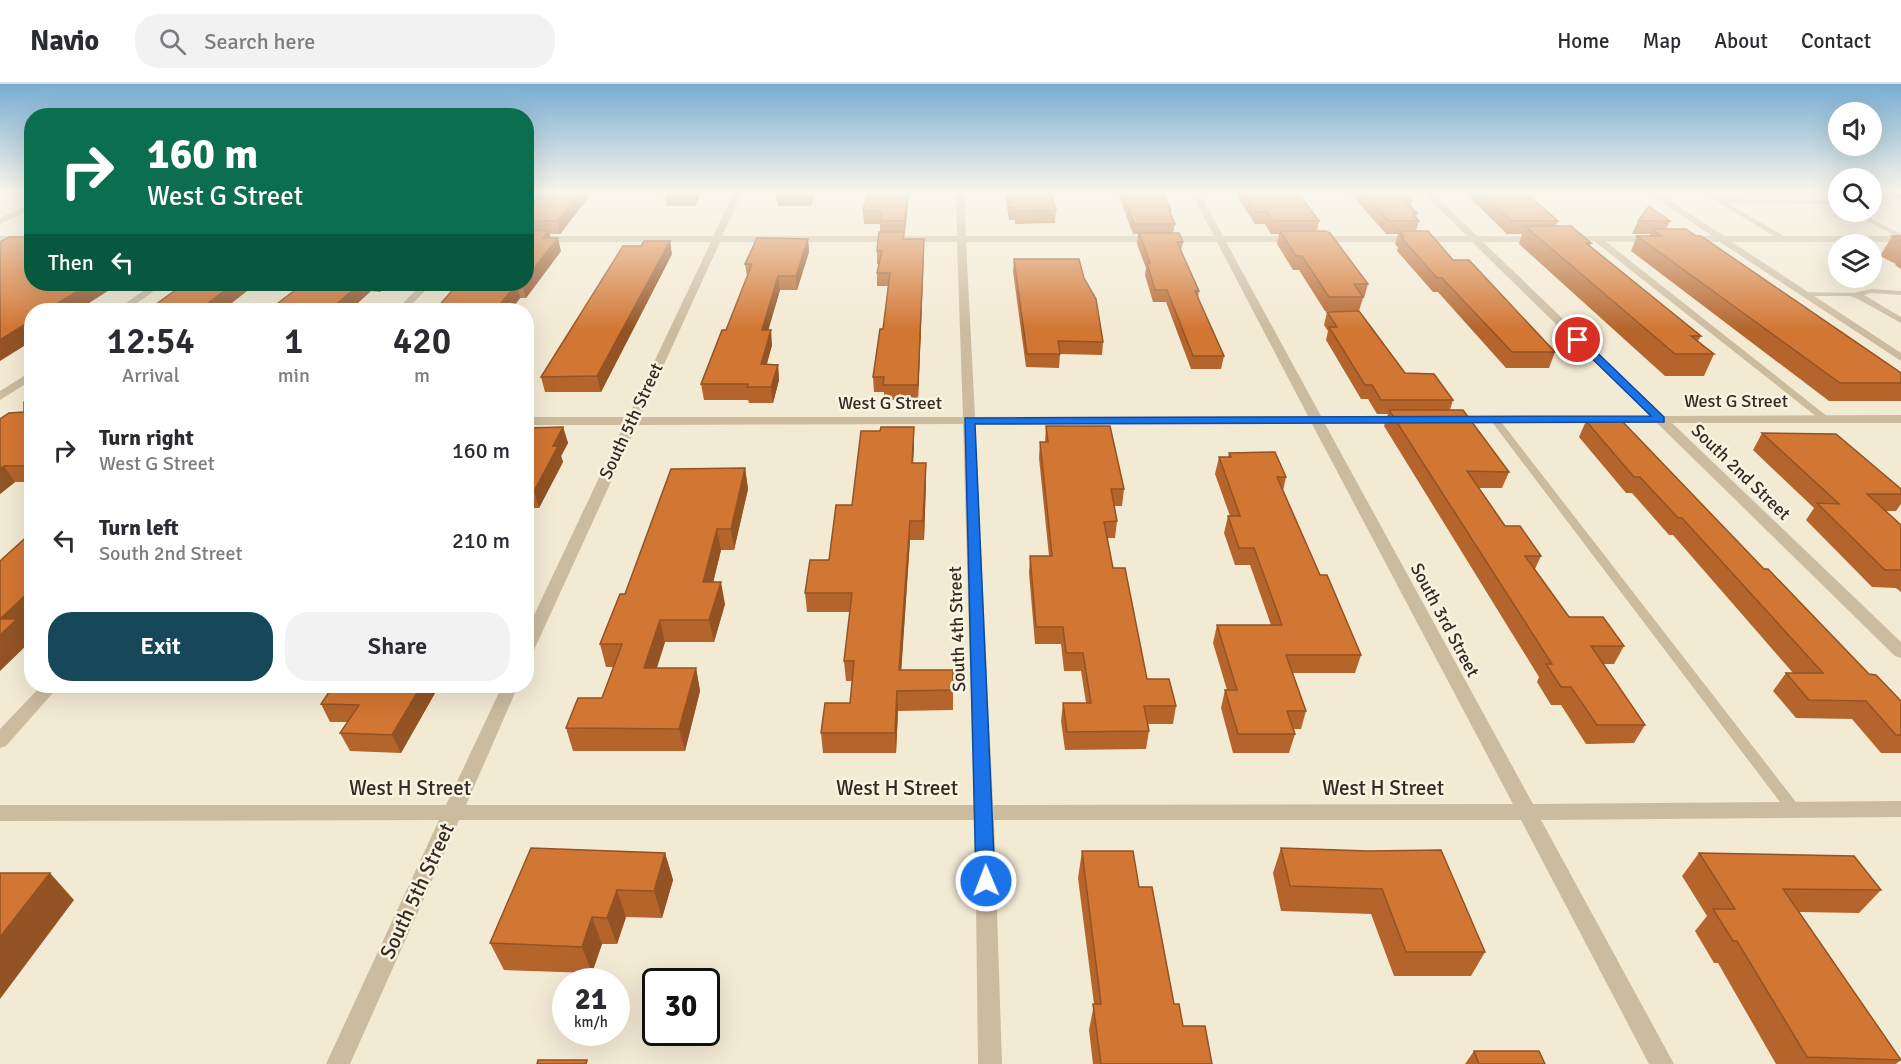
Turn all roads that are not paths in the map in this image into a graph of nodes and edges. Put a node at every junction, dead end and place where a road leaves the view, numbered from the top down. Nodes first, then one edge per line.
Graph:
1 (0, 239) edge
2 (24, 239) edge
3 (534, 239) edge
4 (716, 239) junction
5 (961, 239) junction
6 (1220, 239) junction
7 (1474, 239) junction
8 (1597, 239) junction
9 (1615, 239) edge
10 (1710, 239) edge
11 (1722, 239) junction
12 (1738, 239) edge
13 (149, 291) edge
14 (420, 291) edge
15 (1901, 293) edge
16 (1806, 294) junction
17 (1855, 296) junction
18 (131, 303) edge
19 (408, 303) edge
20 (1901, 320) edge
21 (1901, 358) edge
22 (24, 380) edge
23 (0, 396) edge
24 (1825, 419) junction
25 (1901, 419) edge
26 (969, 420) junction
27 (1315, 420) junction
28 (1417, 420) edge
29 (1439, 420) edge
30 (1496, 420) junction
31 (1660, 420) junction
32 (534, 421) edge
33 (631, 421) junction
34 (534, 633) edge
35 (1901, 652) edge
36 (45, 693) edge
37 (507, 693) edge
38 (0, 741) edge
39 (1901, 809) edge
40 (1794, 810) junction
41 (453, 812) junction
42 (984, 812) junction
43 (1526, 812) junction
44 (0, 813) edge
45 (338, 1064) edge
46 (990, 1064) edge
47 (1662, 1064) edge

1 - 2 street
3 - 4 street
4 - 5 street
4 - 33 street, South 5th Street
5 - 6 street
5 - 26 street, South 4th Street
6 - 7 street
6 - 27 street, South 3rd Street
7 - 8 street
7 - 31 street, South 2nd Street
8 - 9 street
8 - 24 lane
10 - 11 street
11 - 12 street
11 - 16 street
13 - 18 street
14 - 19 street
15 - 17 lane
16 - 17 lane
16 - 21 street
17 - 20 lane
22 - 23 street
24 - 25 street, West G Street
24 - 31 street, West G Street
26 - 27 street, West G Street
26 - 33 street, West G Street
26 - 42 street, South 4th Street
27 - 28 street, West G Street
27 - 43 street, South 3rd Street
29 - 30 street, West G Street
30 - 31 street, West G Street
30 - 40 lane
31 - 35 street, South 2nd Street
32 - 33 street, West G Street
33 - 34 street, South 5th Street
36 - 38 street
37 - 41 street, South 5th Street
39 - 40 street, West H Street
40 - 43 street, West H Street
41 - 42 street, West H Street
41 - 44 street, West H Street
41 - 45 street, South 5th Street
42 - 43 street, West H Street
42 - 46 street, South 4th Street
43 - 47 street, South 3rd Street

